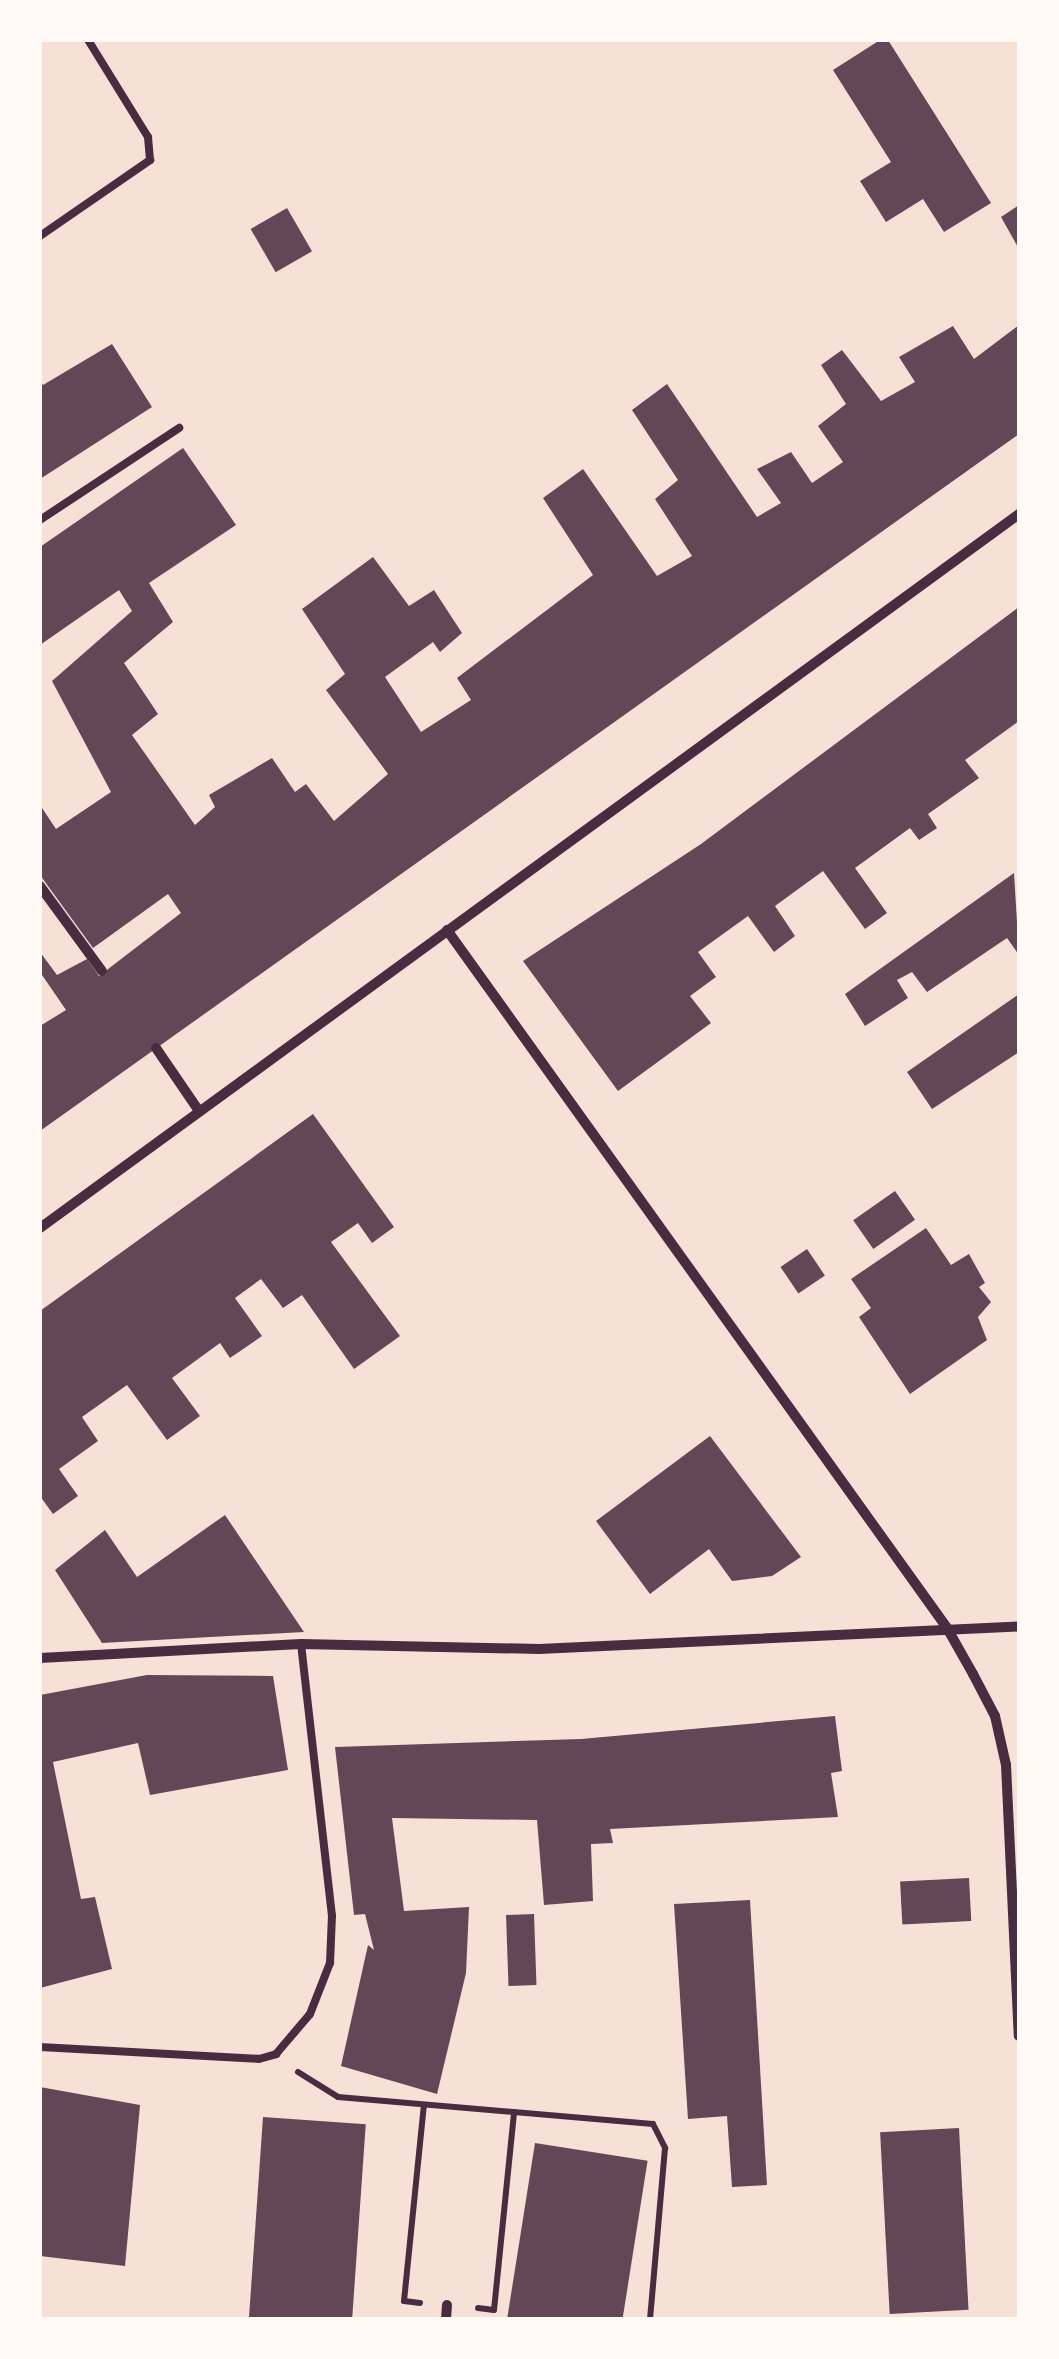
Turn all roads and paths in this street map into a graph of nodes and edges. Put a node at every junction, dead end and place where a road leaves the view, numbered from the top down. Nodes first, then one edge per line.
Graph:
1 (88, 40) edge
2 (40, 236) edge
3 (179, 428) dead end
4 (1019, 514) edge
5 (40, 520) edge
6 (40, 886) edge
7 (447, 930) junction
8 (102, 971) dead end
9 (156, 1048) dead end
10 (199, 1111) junction
11 (40, 1228) edge
12 (1019, 1626) edge
13 (947, 1628) junction
14 (302, 1644) junction
15 (40, 1658) edge
16 (1019, 2036) edge
17 (40, 2047) edge
18 (276, 2054) junction
19 (424, 2104) junction
20 (514, 2112) junction
21 (447, 2305) junction
22 (446, 2319) edge
23 (650, 2319) edge

1 - 2 lane
3 - 5 lane
4 - 7 street
6 - 8 street
7 - 10 street
7 - 13 street
9 - 10 street
10 - 11 street
12 - 13 street
13 - 14 street
13 - 16 street
14 - 15 street
14 - 18 lane
17 - 18 lane
18 - 19 path
19 - 20 path
19 - 21 path
20 - 21 path
20 - 23 path
21 - 22 street

